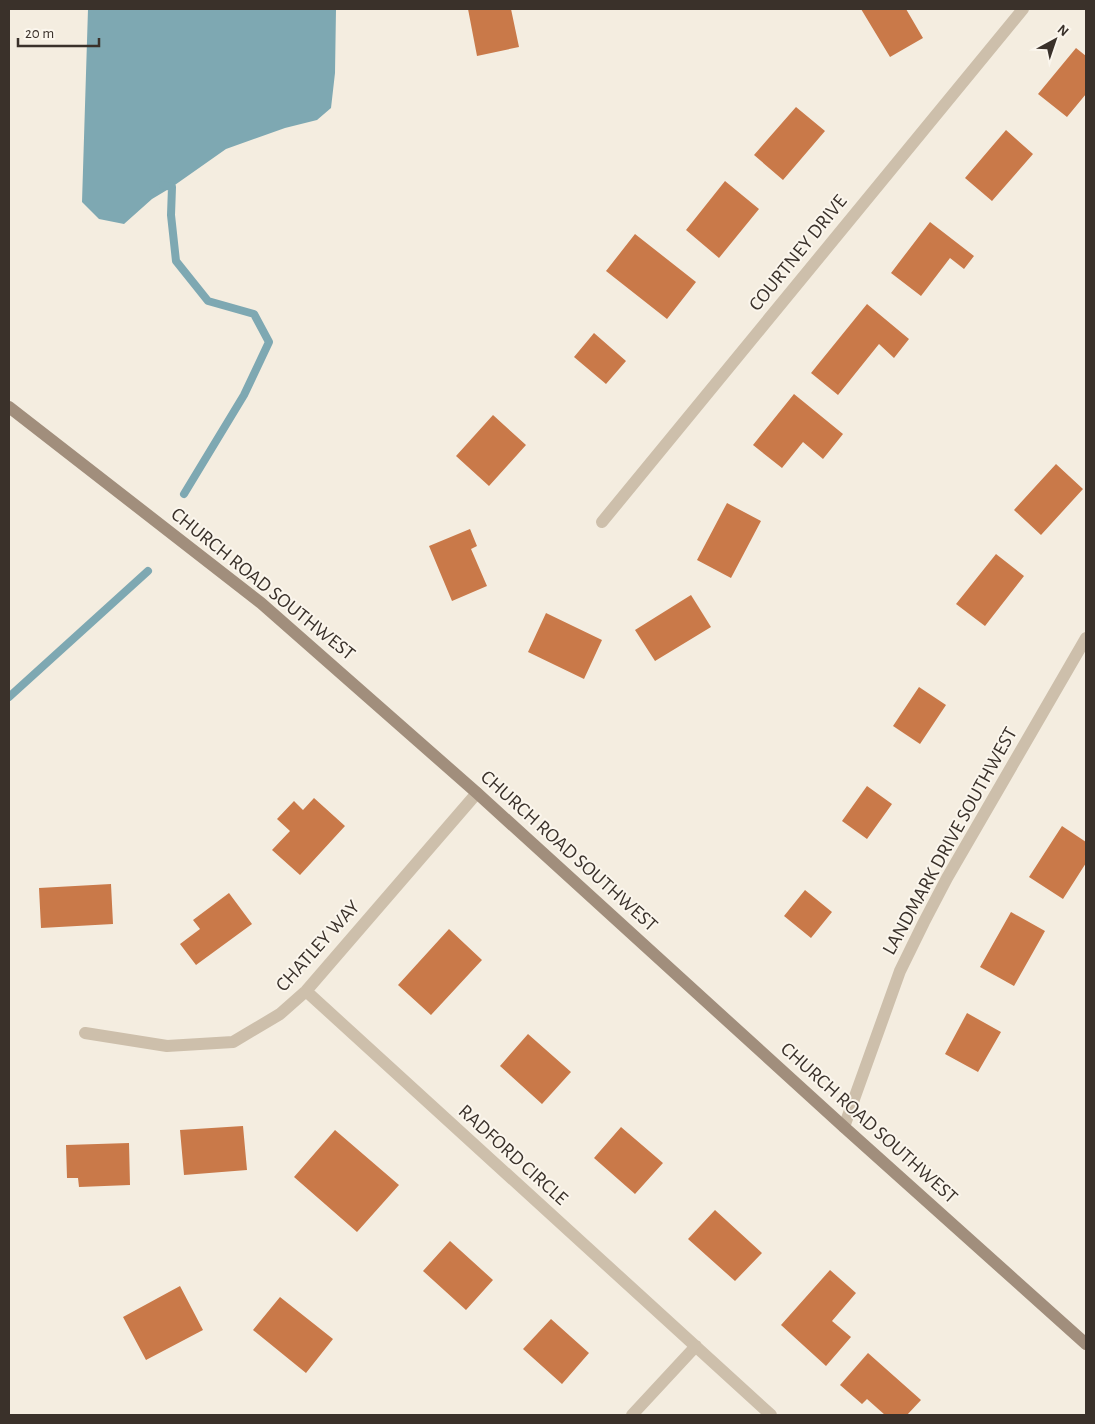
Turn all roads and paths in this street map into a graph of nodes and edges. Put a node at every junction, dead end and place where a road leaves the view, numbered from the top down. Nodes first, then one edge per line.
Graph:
1 (1023, 9) edge
2 (9, 407) edge
3 (602, 522) dead end
4 (1086, 638) edge
5 (477, 793) junction
6 (306, 991) junction
7 (85, 1033) dead end
8 (844, 1127) junction
9 (1086, 1344) edge
10 (696, 1346) junction
11 (632, 1415) edge
12 (771, 1415) edge

1 - 3 street, COURTNEY DRIVE
2 - 5 street, CHURCH ROAD SOUTHWEST
4 - 8 street, LANDMARK DRIVE SOUTHWEST
5 - 6 street, CHATLEY WAY
5 - 8 street, CHURCH ROAD SOUTHWEST
6 - 7 street, CHATLEY WAY
6 - 10 street, RADFORD CIRCLE
8 - 9 street, CHURCH ROAD SOUTHWEST
10 - 11 street
10 - 12 street, RADFORD CIRCLE

